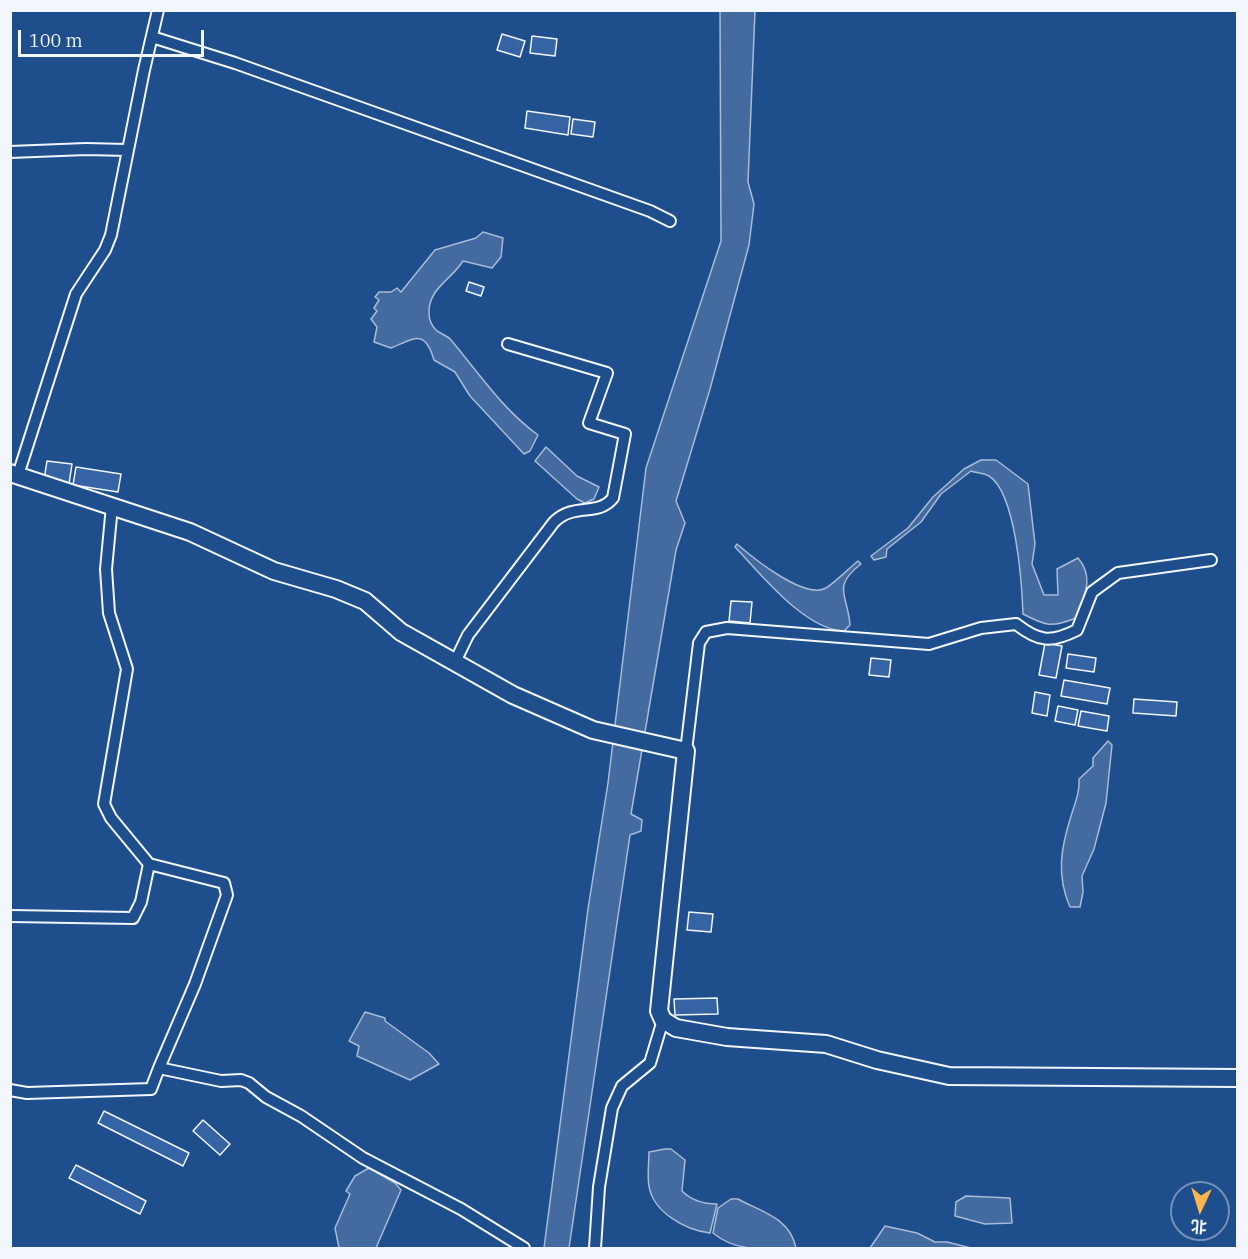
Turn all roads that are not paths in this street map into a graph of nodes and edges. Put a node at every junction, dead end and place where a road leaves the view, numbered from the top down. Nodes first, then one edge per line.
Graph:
1 (158, 10) edge
2 (152, 38) junction
3 (127, 150) junction
4 (10, 152) edge
5 (670, 221) dead end
6 (508, 344) dead end
7 (14, 474) edge
8 (112, 507) junction
9 (1211, 560) dead end
10 (455, 662) junction
11 (686, 751) junction
12 (149, 864) junction
13 (10, 916) edge
14 (663, 1020) junction
15 (159, 1068) junction
16 (1238, 1077) edge
17 (10, 1090) edge
18 (524, 1248) edge
19 (595, 1248) edge

1 - 2 street
2 - 3 street
2 - 5 street
3 - 4 street
3 - 7 street
6 - 10 street
7 - 8 street
8 - 10 street
8 - 12 street
9 - 11 street
10 - 11 street
11 - 14 street
12 - 13 street
12 - 15 street
14 - 16 street
14 - 19 street
15 - 17 street
15 - 18 street

